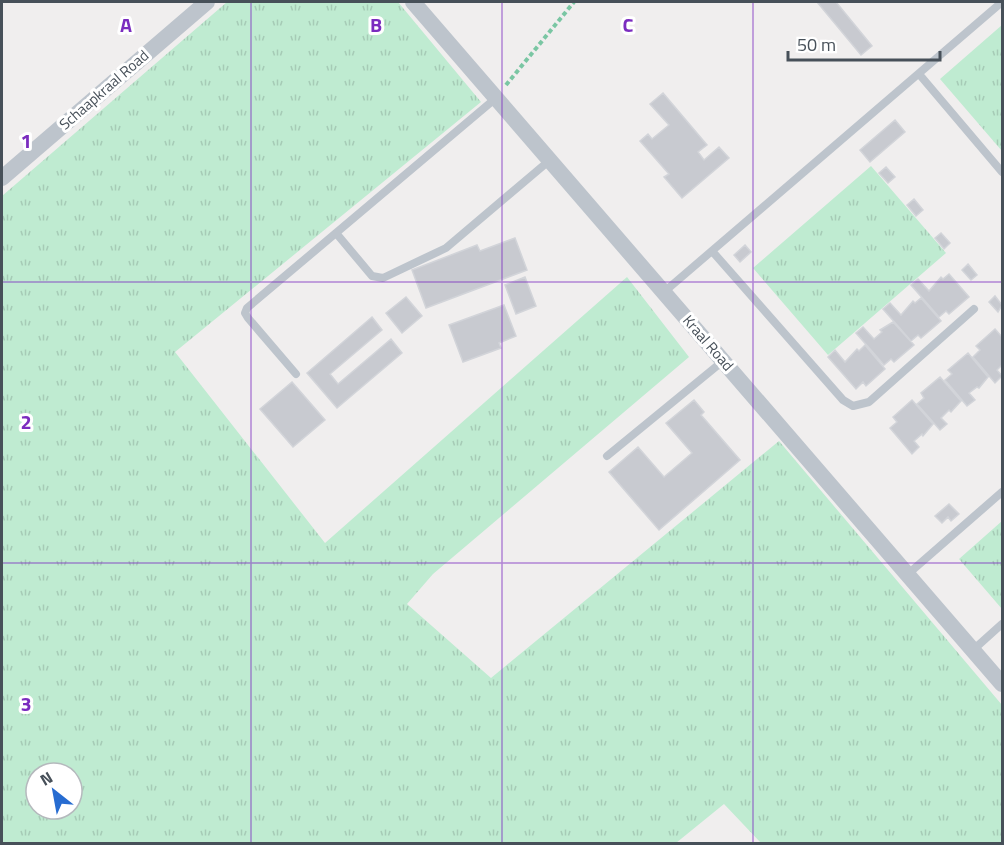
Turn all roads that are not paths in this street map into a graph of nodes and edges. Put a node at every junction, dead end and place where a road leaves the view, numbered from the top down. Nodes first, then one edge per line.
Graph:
1 (207, 2) edge
2 (413, 2) edge
3 (1002, 2) edge
4 (919, 74) junction
5 (496, 98) junction
6 (550, 159) junction
7 (1002, 172) edge
8 (2, 178) edge
9 (336, 233) junction
10 (712, 251) junction
11 (664, 292) junction
12 (974, 309) dead end
13 (723, 361) junction
14 (296, 374) dead end
15 (607, 456) dead end
16 (1002, 492) edge
17 (908, 574) junction
18 (1002, 624) edge
19 (973, 650) junction
20 (1002, 684) edge

1 - 8 street, Schaapkraal Road
2 - 5 street, Kraal Road
3 - 4 lane
4 - 7 lane
4 - 10 lane
5 - 6 street, Kraal Road
5 - 9 lane
6 - 9 lane
6 - 11 street, Kraal Road
9 - 14 lane
10 - 11 lane
10 - 12 lane
11 - 13 street, Kraal Road
13 - 15 lane
13 - 17 street, Kraal Road
16 - 17 lane
17 - 19 street, Kraal Road
18 - 19 lane
19 - 20 street, Kraal Road

